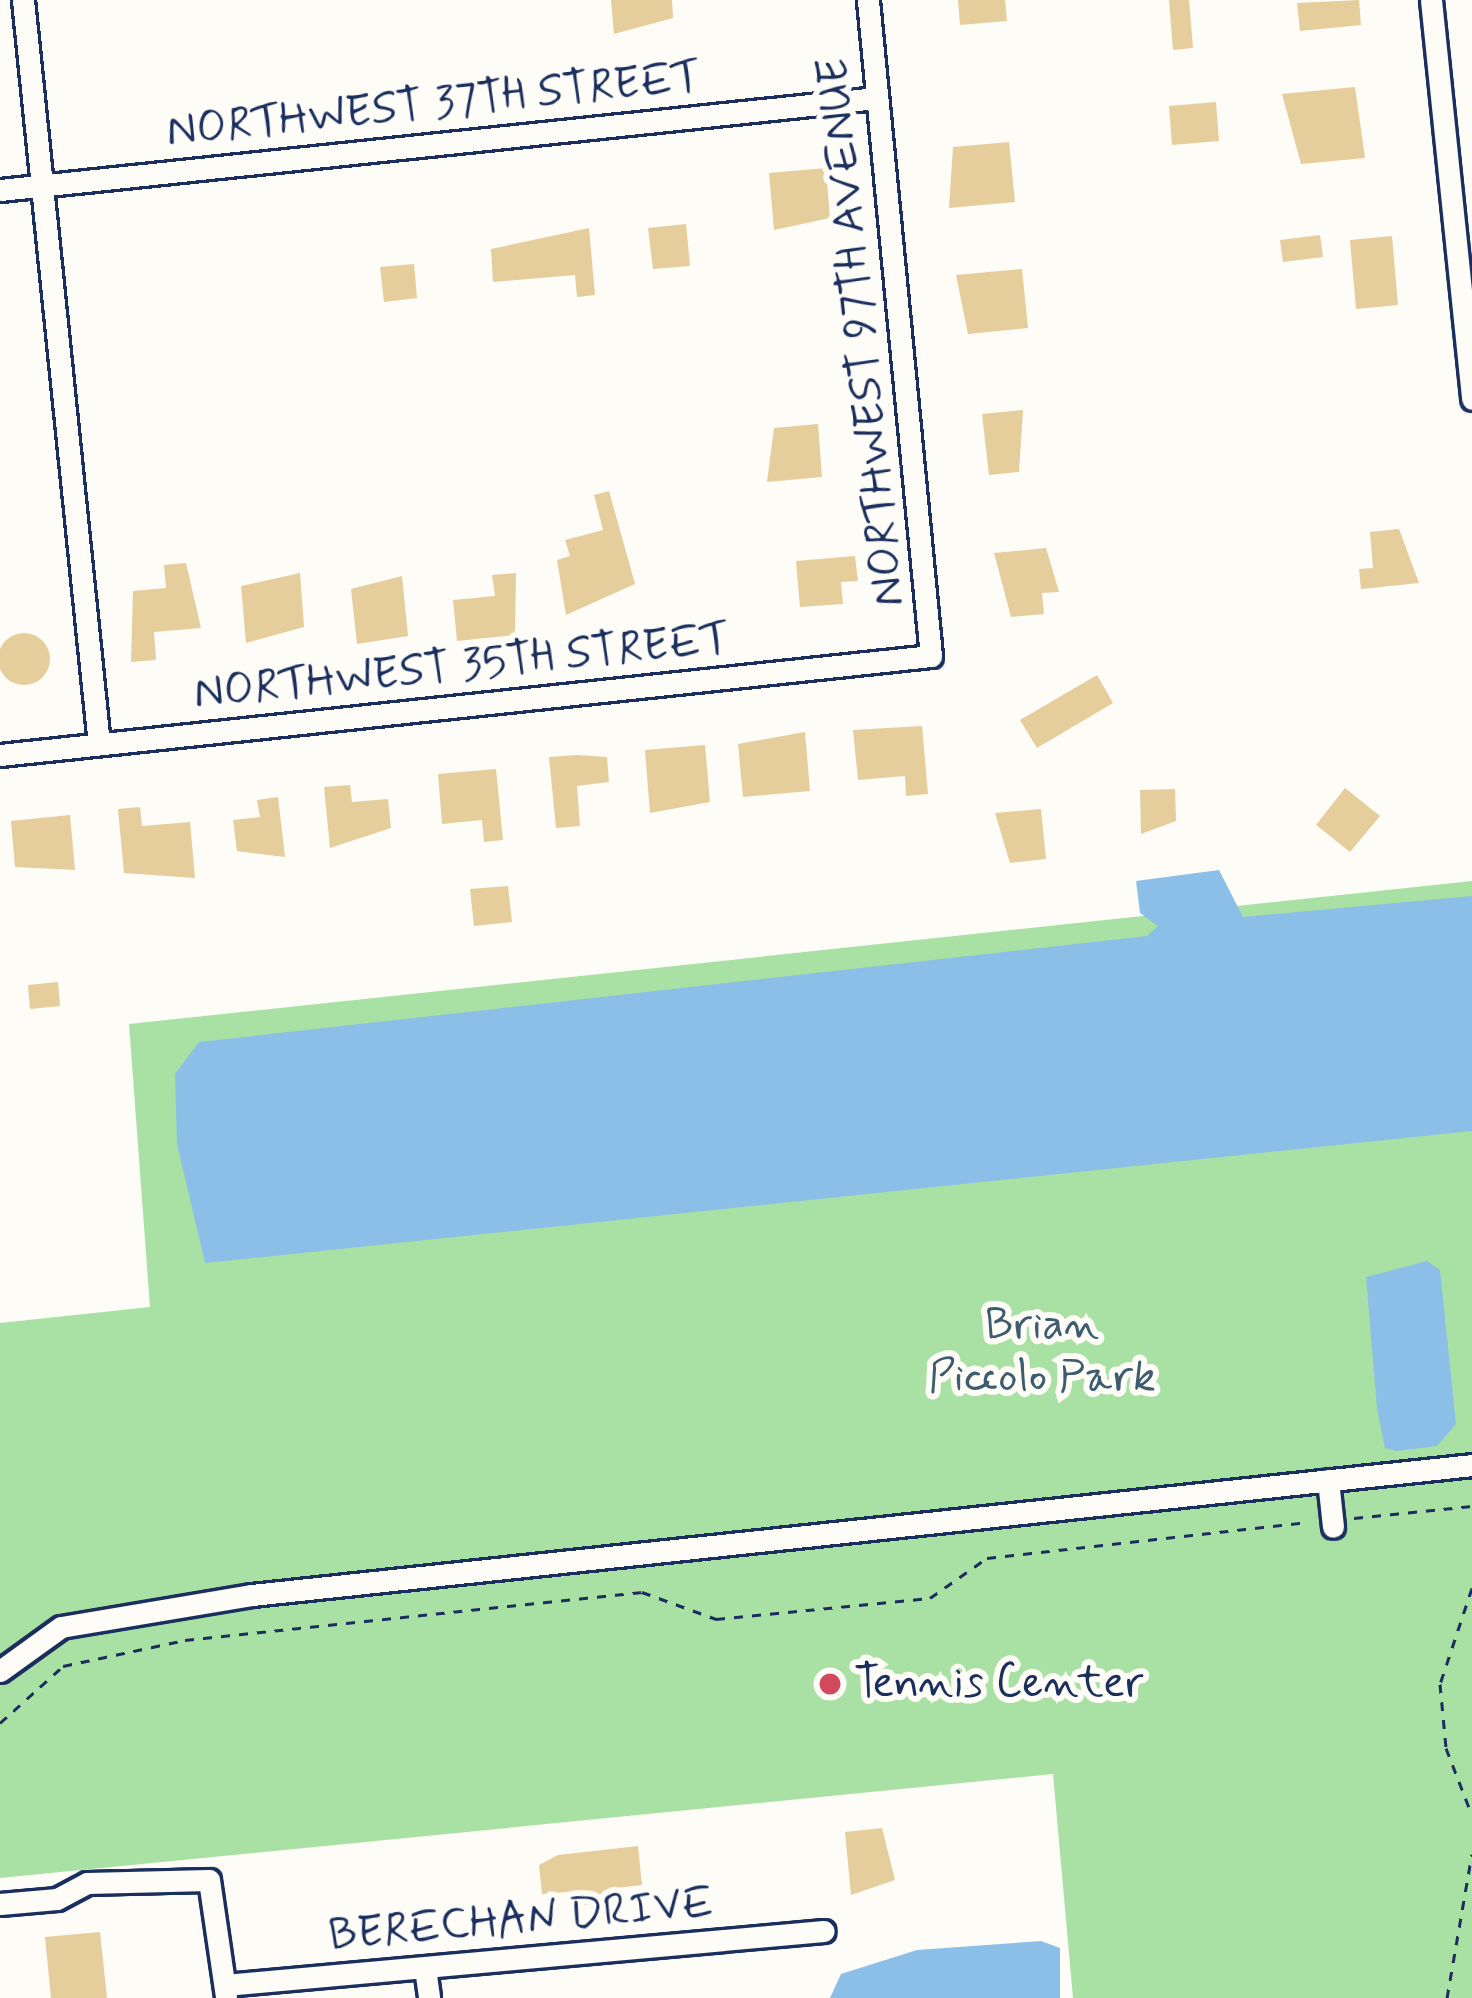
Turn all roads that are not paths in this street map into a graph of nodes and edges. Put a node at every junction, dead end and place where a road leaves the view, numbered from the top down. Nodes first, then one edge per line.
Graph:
1 (23, 0) edge
2 (868, 0) edge
3 (1432, 0) edge
4 (877, 98) junction
5 (43, 185) junction
6 (0, 190) edge
7 (1472, 399) edge
8 (932, 656) joint
9 (99, 744) junction
10 (0, 754) edge
11 (1472, 1466) edge
12 (1328, 1480) junction
13 (1333, 1523) road end
14 (0, 1671) edge
15 (0, 1904) edge
16 (824, 1931) dead end
17 (425, 1968) junction
18 (226, 1992) edge
19 (429, 1998) edge

1 - 5 street
2 - 4 street, NORTHWEST 97TH AVENUE
3 - 7 street
4 - 5 street, NORTHWEST 37TH STREET
4 - 8 street, NORTHWEST 97TH AVENUE
5 - 6 street, NORTHWEST 37TH STREET
5 - 9 street
8 - 9 street, NORTHWEST 35TH STREET
9 - 10 street, NORTHWEST 35TH STREET
11 - 12 street
12 - 13 street
12 - 14 street
15 - 18 street
16 - 17 street, BERECHAN DRIVE
17 - 18 street, BERECHAN DRIVE
17 - 19 street

